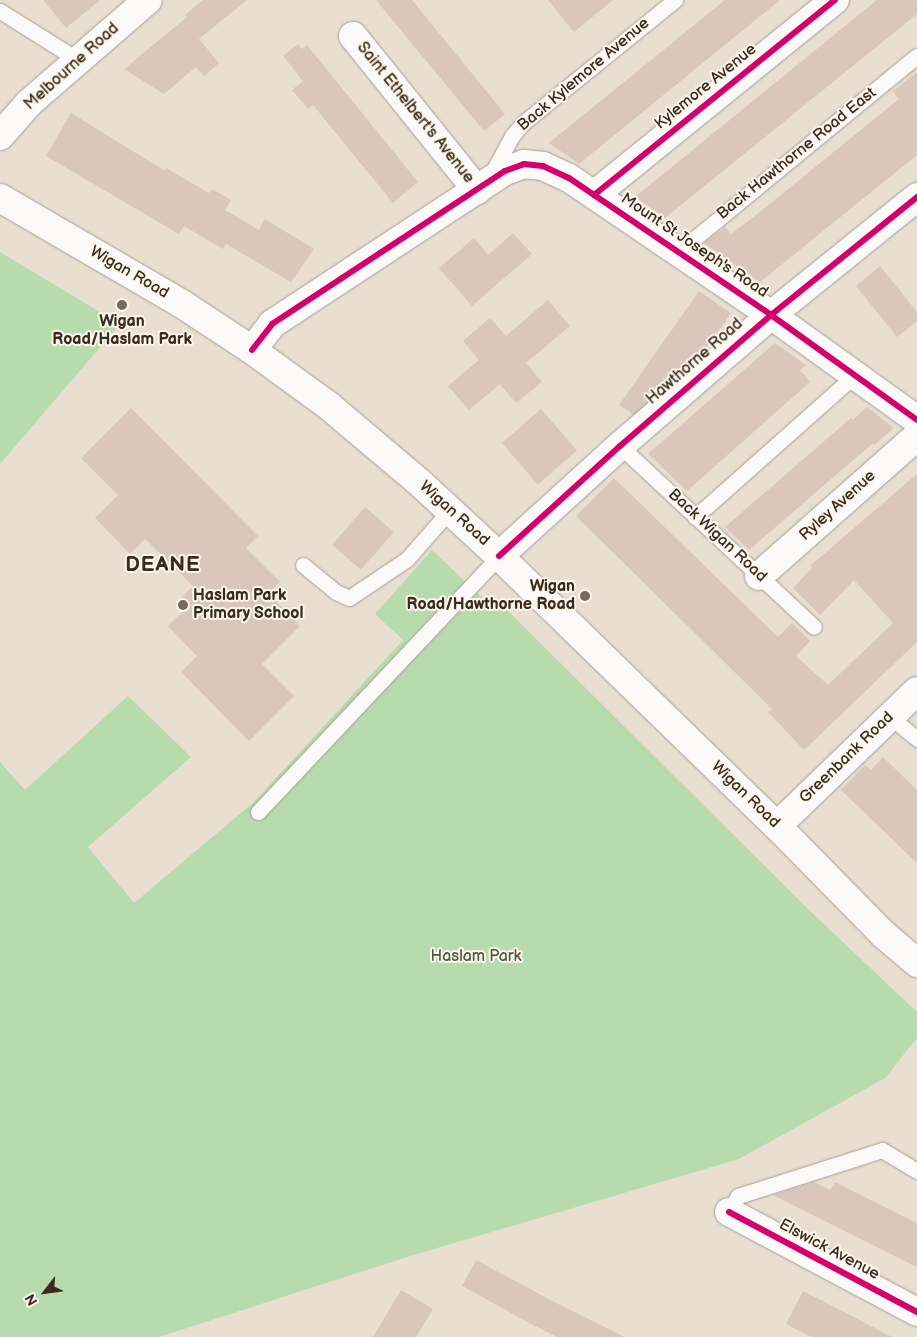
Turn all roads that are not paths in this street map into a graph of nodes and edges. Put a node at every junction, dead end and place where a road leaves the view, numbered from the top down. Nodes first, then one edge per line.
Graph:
1 (148, 0) edge
2 (675, 0) edge
3 (835, 0) edge
4 (0, 11) edge
5 (353, 36) dead end
6 (917, 56) edge
7 (78, 60) junction
8 (0, 136) edge
9 (482, 187) junction
10 (594, 195) junction
11 (917, 197) edge
12 (0, 198) edge
13 (678, 252) junction
14 (771, 315) junction
15 (252, 350) junction
16 (856, 374) junction
17 (917, 420) edge
18 (917, 436) edge
19 (620, 446) junction
20 (450, 510) junction
21 (696, 517) junction
22 (499, 556) junction
23 (303, 565) dead end
24 (759, 576) junction
25 (814, 628) dead end
26 (917, 691) edge
27 (890, 717) junction
28 (917, 739) edge
29 (258, 812) dead end
30 (777, 826) junction
31 (917, 963) edge
32 (917, 1171) edge
33 (729, 1212) joint
34 (917, 1312) edge

1 - 7 street, Melbourne Road
2 - 9 lane, Back Kylemore Avenue
3 - 10 street, Kylemore Avenue
4 - 7 lane
5 - 9 street, Saint Ethelbert's Avenue
6 - 13 lane, Back Hawthorne Road East
7 - 8 street, Melbourne Road
9 - 10 street, Mount St Joseph's Road
9 - 15 street, Mount St Joseph's Road
10 - 13 street, Mount St Joseph's Road
11 - 14 street, Hawthorne Road
12 - 15 street, Wigan Road
13 - 14 street, Mount St Joseph's Road
14 - 16 street, Mount St Joseph's Road
14 - 19 street, Hawthorne Road
15 - 20 street, Wigan Road
16 - 17 street, Mount St Joseph's Road
16 - 21 lane
18 - 24 street, Ryley Avenue
19 - 21 lane, Back Wigan Road
19 - 22 street, Hawthorne Road
20 - 22 street, Wigan Road
20 - 23 lane
21 - 24 lane, Back Wigan Road
22 - 29 lane
22 - 30 street, Wigan Road
24 - 25 lane, Back Wigan Road
26 - 27 street, Greenbank Road
27 - 28 lane
27 - 30 street, Greenbank Road
30 - 31 street, Wigan Road
32 - 33 lane
33 - 34 street, Elswick Avenue

